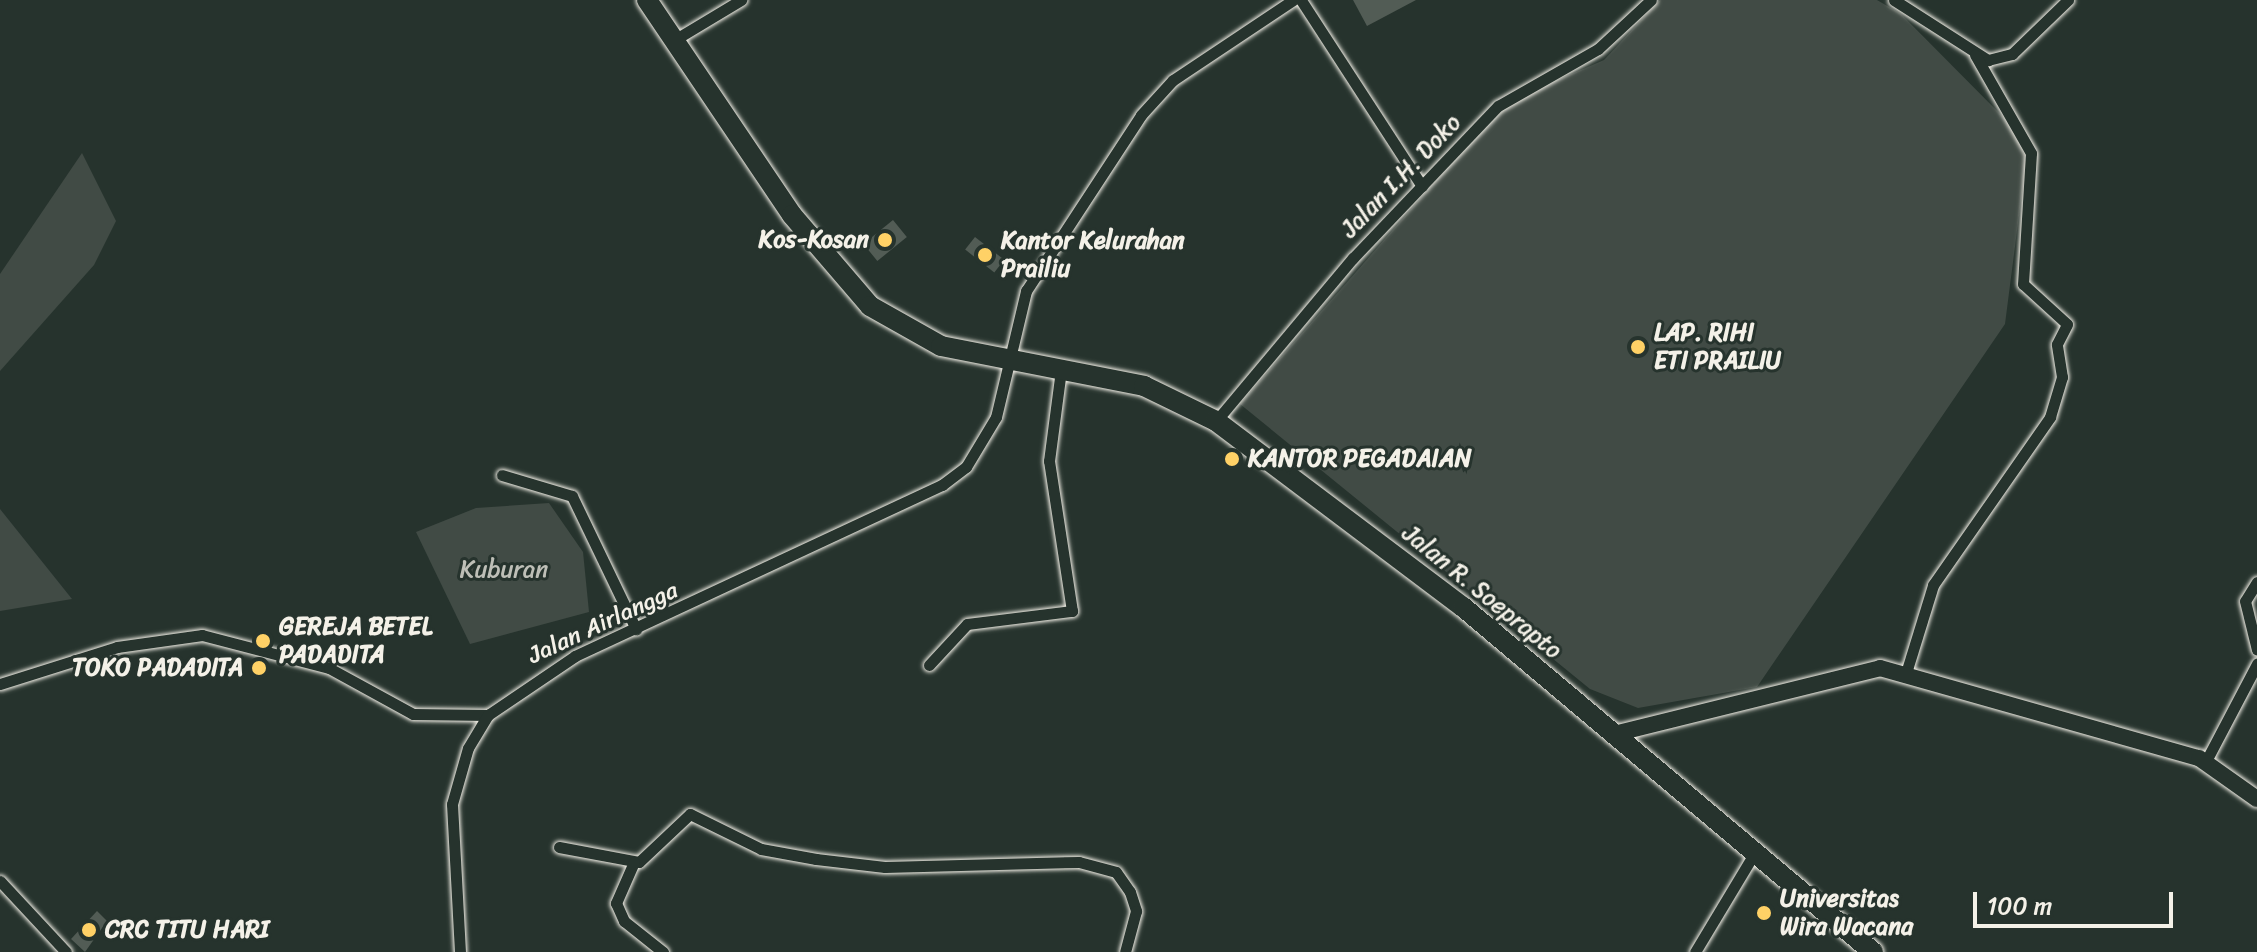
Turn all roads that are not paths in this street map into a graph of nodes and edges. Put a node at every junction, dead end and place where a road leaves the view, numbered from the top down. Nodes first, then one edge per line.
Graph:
1 (647, 0) edge
2 (741, 0) edge
3 (1293, 0) edge
4 (1301, 0) edge
5 (1651, 0) edge
6 (1894, 0) edge
7 (2068, 0) edge
8 (671, 42) junction
9 (1975, 55) junction
10 (1422, 186) junction
11 (1010, 362) junction
12 (1061, 370) junction
13 (1216, 421) junction
14 (502, 475) dead end
15 (2257, 582) edge
16 (636, 629) junction
17 (2257, 650) edge
18 (2257, 664) edge
19 (929, 665) dead end
20 (1906, 673) junction
21 (0, 684) edge
22 (488, 715) junction
23 (1614, 734) junction
24 (2206, 761) junction
25 (2257, 799) edge
26 (559, 847) dead end
27 (1755, 852) junction
28 (634, 862) junction
29 (0, 881) edge
30 (66, 952) edge
31 (460, 952) edge
32 (663, 952) edge
33 (1125, 952) edge
34 (1695, 952) edge
35 (1873, 952) edge

1 - 8 highway, Jalan R. Soeprapto
2 - 8 street
3 - 11 street, Jalan Airlangga
4 - 10 street
5 - 10 street, Jalan I.H. Doko
6 - 9 street
7 - 9 street
8 - 11 highway, Jalan R. Soeprapto
9 - 20 street
10 - 13 street, Jalan I.H. Doko
11 - 12 highway, Jalan R. Soeprapto
11 - 16 street, Jalan Airlangga
12 - 13 highway, Jalan R. Soeprapto
12 - 19 street
13 - 23 highway, Jalan R. Soeprapto
14 - 16 street
15 - 17 street
16 - 22 street, Jalan Airlangga
18 - 24 street
20 - 23 street
20 - 24 street
21 - 22 street
22 - 31 street
23 - 27 highway, Jalan R. Soeprapto
24 - 25 street
26 - 28 street
27 - 34 street
27 - 35 highway, Jalan R. Soeprapto
28 - 32 street
28 - 33 street
29 - 30 street

